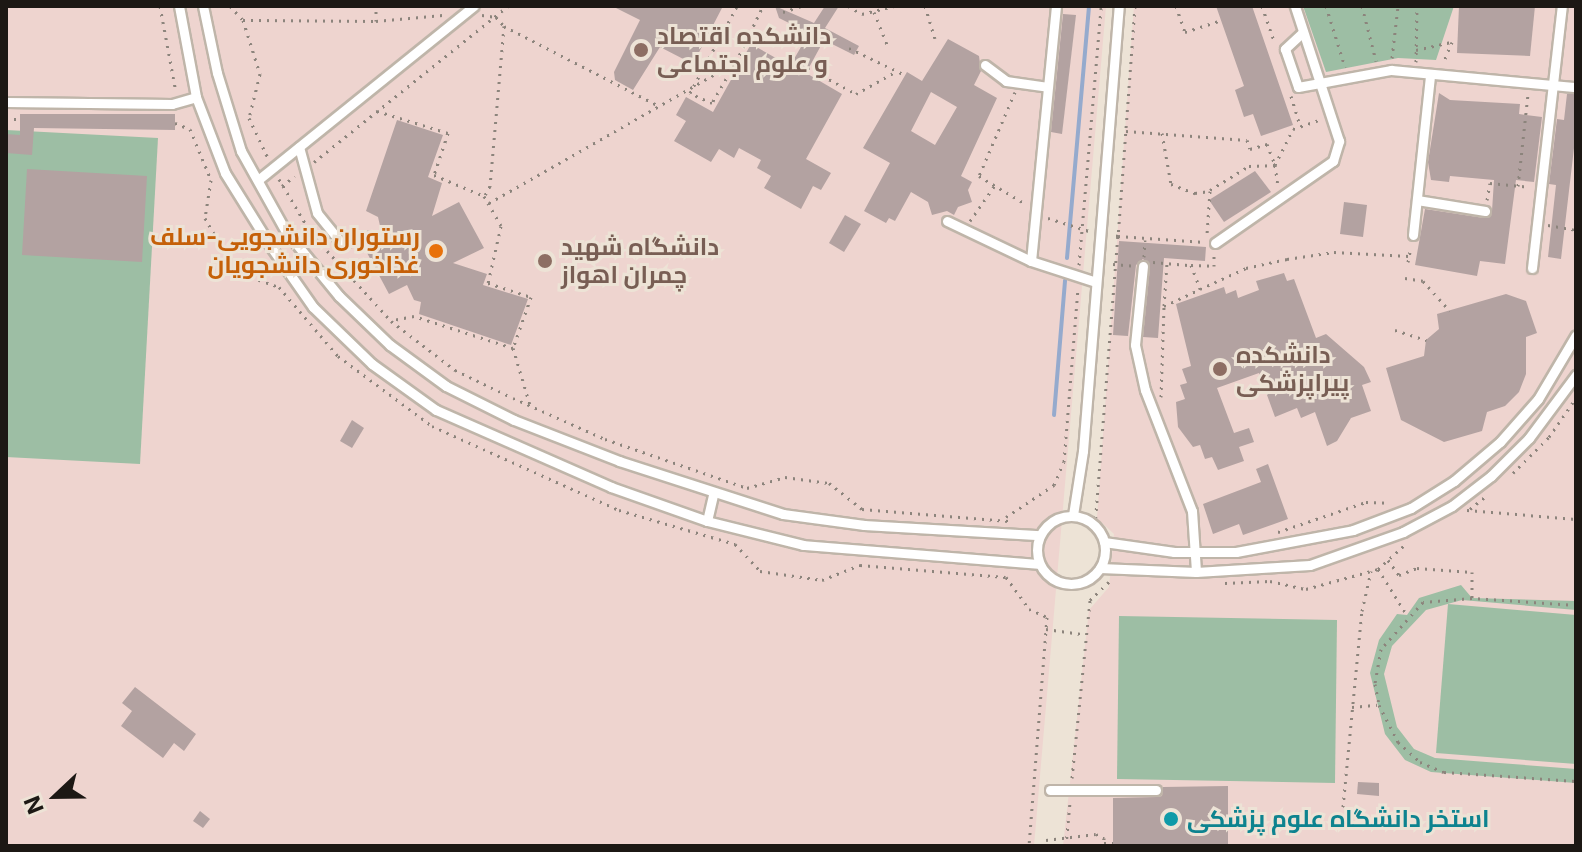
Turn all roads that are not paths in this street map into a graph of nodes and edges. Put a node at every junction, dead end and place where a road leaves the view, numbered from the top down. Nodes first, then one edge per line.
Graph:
1 (179, 6) edge
2 (203, 6) edge
3 (474, 6) edge
4 (1056, 6) edge
5 (1119, 6) edge
6 (1295, 6) edge
7 (1562, 6) edge
8 (1303, 32) junction
9 (985, 65) dead end
10 (1435, 77) junction
11 (1321, 84) junction
12 (1553, 86) junction
13 (1048, 87) junction
14 (1576, 87) edge
15 (196, 97) junction
16 (6, 102) edge
17 (299, 147) junction
18 (258, 180) junction
19 (1417, 200) junction
20 (1485, 211) road end
21 (947, 221) dead end
22 (1413, 235) road end
23 (368, 237) dead end
24 (1211, 242) road end
25 (1031, 261) junction
26 (1143, 264) road end
27 (1532, 268) dead end
28 (1096, 282) junction
29 (1576, 335) edge
30 (1576, 375) edge
31 (713, 496) junction
32 (1073, 515) junction
33 (707, 521) junction
34 (1040, 535) junction
35 (1104, 542) junction
36 (1198, 552) junction
37 (1039, 564) junction
38 (1100, 568) junction
39 (1196, 572) junction
40 (1050, 790) dead end
41 (1156, 790) dead end

1 - 15 lane
2 - 18 lane
3 - 17 lane
4 - 13 lane
5 - 28 lane
6 - 8 lane
7 - 12 lane
8 - 11 lane
8 - 11 lane
9 - 13 lane
10 - 11 lane
10 - 12 lane
10 - 19 lane
11 - 24 lane
12 - 14 lane
12 - 27 lane
13 - 25 lane
15 - 16 lane
15 - 33 lane
17 - 18 lane
17 - 23 lane
18 - 31 lane
19 - 20 lane
19 - 22 lane
21 - 25 lane
25 - 28 lane
26 - 36 lane
28 - 32 lane
29 - 36 lane
30 - 39 lane
31 - 33 lane
31 - 34 lane
32 - 34 lane
32 - 35 lane
33 - 37 lane
34 - 37 lane
35 - 36 lane
35 - 38 lane
36 - 39 lane
37 - 38 lane
38 - 39 lane
40 - 41 lane

